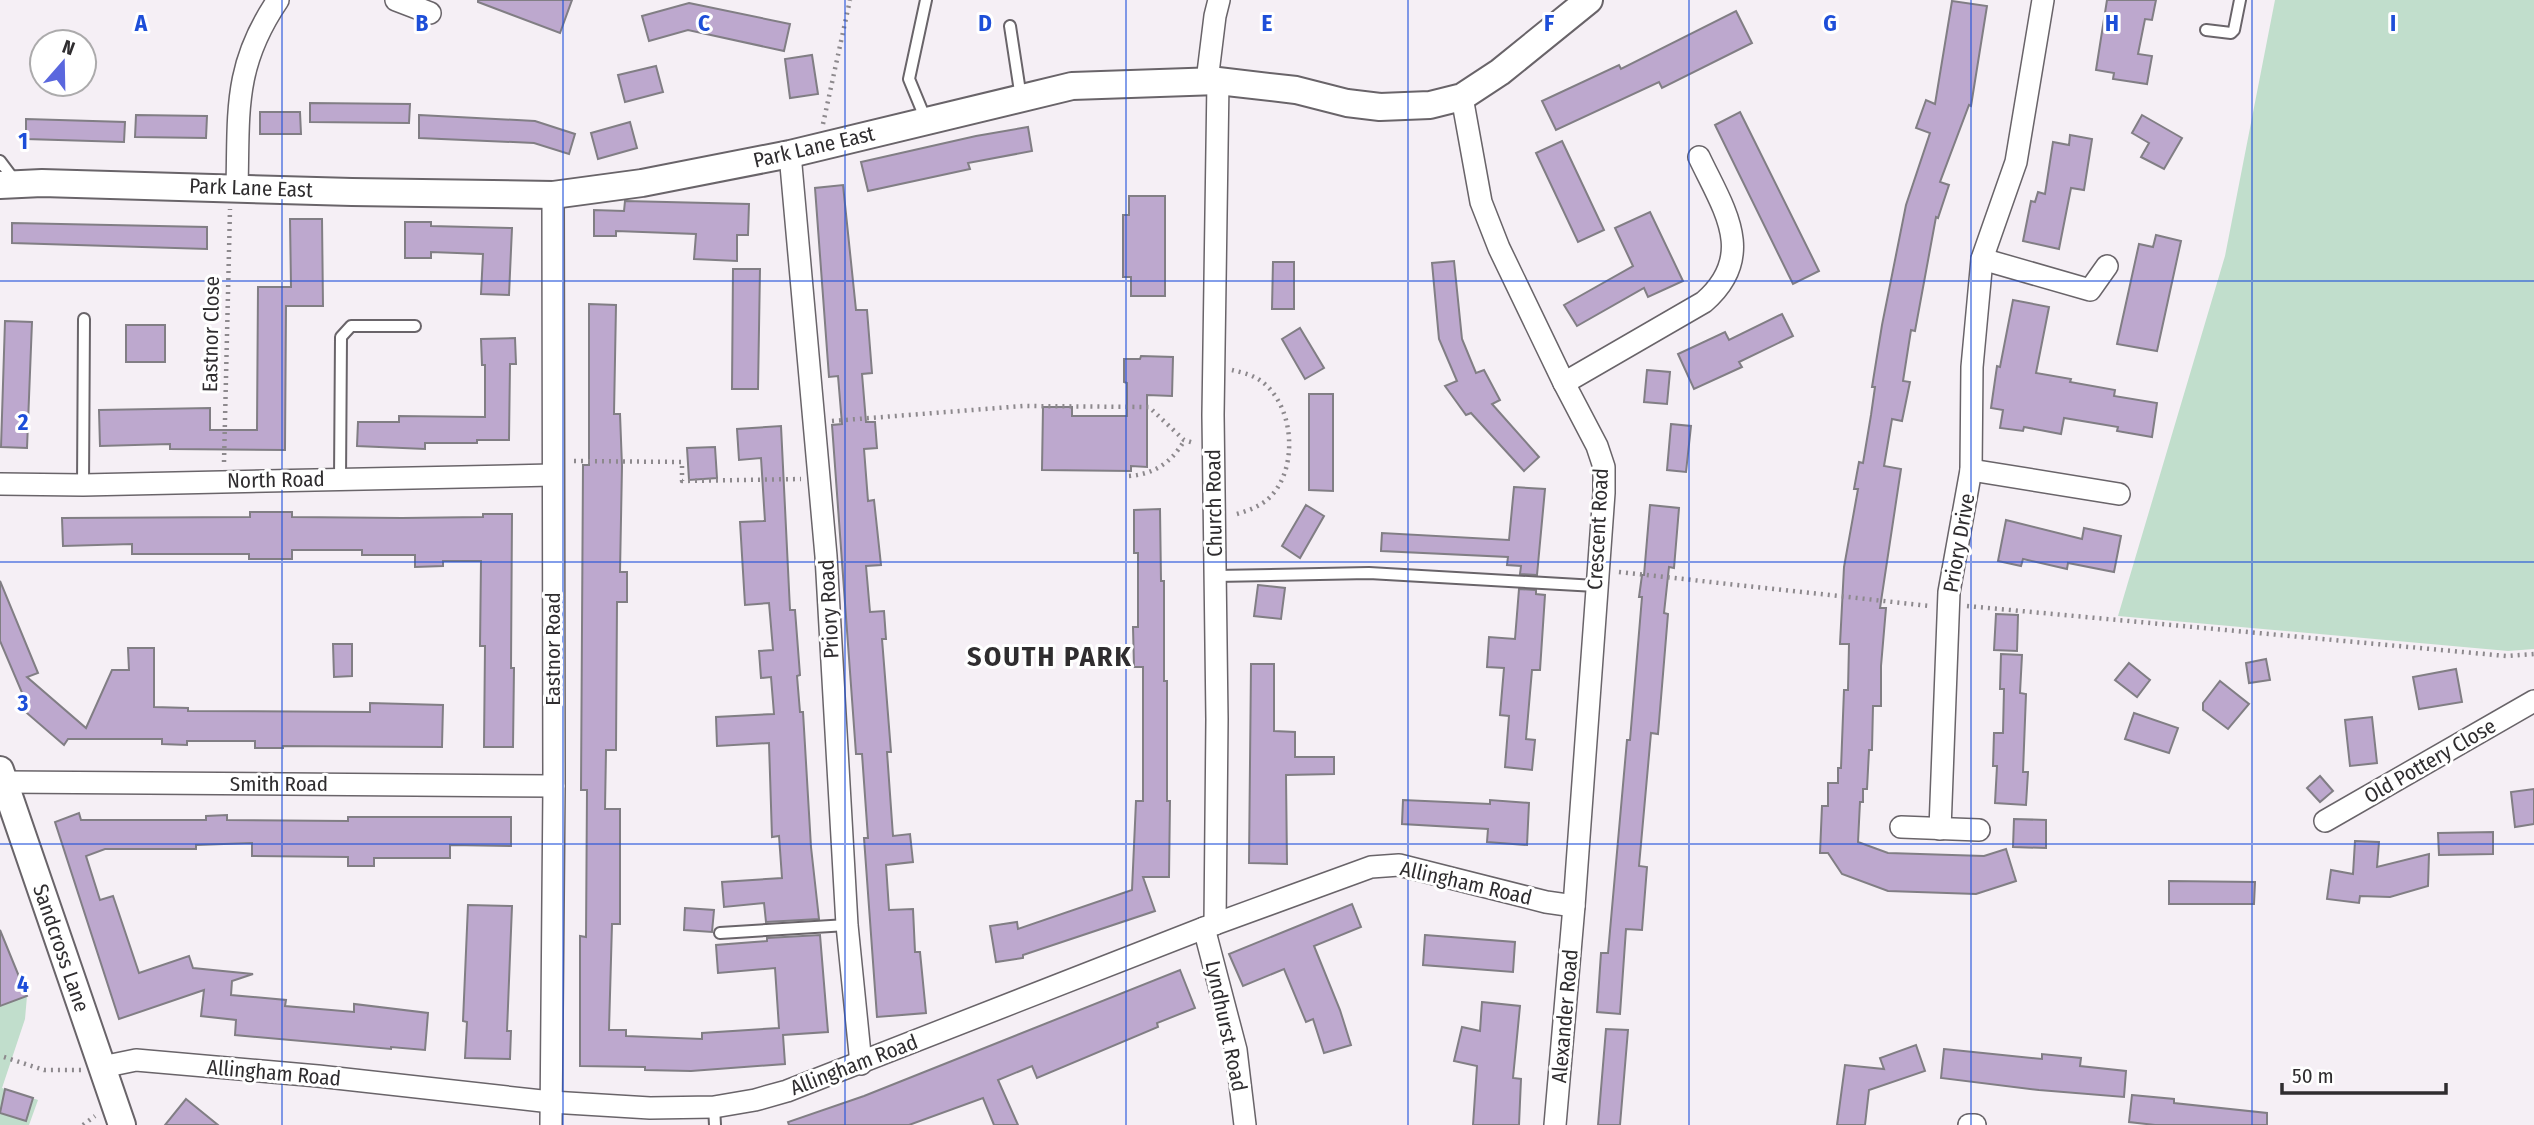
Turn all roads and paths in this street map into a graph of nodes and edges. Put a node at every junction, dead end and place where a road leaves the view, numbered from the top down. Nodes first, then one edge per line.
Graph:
1 (278, 0) edge
2 (396, 0) edge
3 (850, 0) edge
4 (926, 0) edge
5 (1219, 0) edge
6 (1588, 0) edge
7 (2043, 0) edge
8 (2240, 0) edge
9 (430, 13) dead end
10 (1010, 26) dead end
11 (2206, 30) dead end
12 (1213, 81) junction
13 (1462, 97) junction
14 (1021, 98) junction
15 (926, 120) junction
16 (818, 146) junction
17 (790, 154) junction
18 (1699, 157) dead end
19 (0, 161) edge
20 (9, 184) edge
21 (234, 187) junction
22 (553, 195) junction
23 (1982, 259) junction
24 (2107, 266) dead end
25 (84, 319) dead end
26 (415, 326) dead end
27 (1214, 367) junction
28 (1564, 383) junction
29 (814, 422) junction
30 (1184, 440) junction
31 (1214, 447) junction
32 (552, 468) junction
33 (1971, 470) junction
34 (1129, 476) dead end
35 (818, 478) junction
36 (340, 479) junction
37 (224, 481) junction
38 (0, 484) edge
39 (83, 485) junction
40 (2119, 494) dead end
41 (1215, 518) junction
42 (1215, 576) junction
43 (1596, 578) junction
44 (1948, 606) junction
45 (2534, 654) edge
46 (2534, 701) edge
47 (2, 776) edge
48 (554, 786) junction
49 (2325, 821) dead end
50 (1902, 827) dead end
51 (1940, 828) junction
52 (1979, 830) dead end
53 (1574, 906) junction
54 (847, 925) junction
55 (1210, 926) junction
56 (720, 933) dead end
57 (4, 1057) dead end
58 (861, 1063) junction
59 (102, 1067) junction
60 (551, 1102) junction
61 (715, 1116) edge
62 (122, 1125) edge
63 (551, 1125) edge
64 (1245, 1125) edge
65 (1555, 1125) edge
66 (1969, 1125) edge
67 (1975, 1125) edge

1 - 21 street
2 - 9 street
3 - 16 path
4 - 15 lane
5 - 12 street, Church Road
6 - 13 street, Park Lane East
7 - 23 street, Priory Drive
8 - 11 lane
10 - 14 lane
12 - 13 street, Park Lane East
12 - 14 street, Park Lane East
12 - 27 street, Church Road
13 - 28 street, Crescent Road
14 - 15 street, Park Lane East
15 - 16 street, Park Lane East
16 - 17 street, Park Lane East
17 - 22 street, Park Lane East
17 - 29 street, Priory Road
18 - 28 street
19 - 20 lane
20 - 21 street, Park Lane East
21 - 22 street, Park Lane East
21 - 37 path, Eastnor Close
22 - 32 street, Eastnor Road
23 - 24 street
23 - 33 street, Priory Drive
25 - 39 lane
26 - 36 lane
27 - 31 street, Church Road
27 - 41 path
28 - 43 street, Crescent Road
29 - 30 path
29 - 35 street, Priory Road
30 - 31 path
30 - 34 path
31 - 41 street, Church Road
32 - 35 path
32 - 36 street, North Road
32 - 48 street, Eastnor Road
33 - 40 street
33 - 44 street, Priory Drive
35 - 54 street, Priory Road
36 - 37 street, North Road
37 - 39 street, North Road
38 - 39 street, North Road
41 - 42 street, Church Road
42 - 43 lane
42 - 55 street, Church Road
43 - 44 path
43 - 53 street, Crescent Road
44 - 45 path
44 - 51 street, Priory Drive
46 - 49 street, Old Pottery Close
47 - 48 street, Smith Road
47 - 59 street, Sandcross Lane
48 - 60 street, Eastnor Road
50 - 51 street
51 - 52 street
53 - 55 street, Allingham Road
53 - 65 street, Alexander Road
54 - 56 lane
54 - 58 street, Priory Road
55 - 58 street, Allingham Road
55 - 64 street, Lyndhurst Road
57 - 59 path
58 - 61 street, Allingham Road
59 - 60 street, Allingham Road
59 - 62 street, Sandcross Lane
60 - 61 street, Allingham Road
60 - 63 street, Eastnor Road
66 - 67 street

